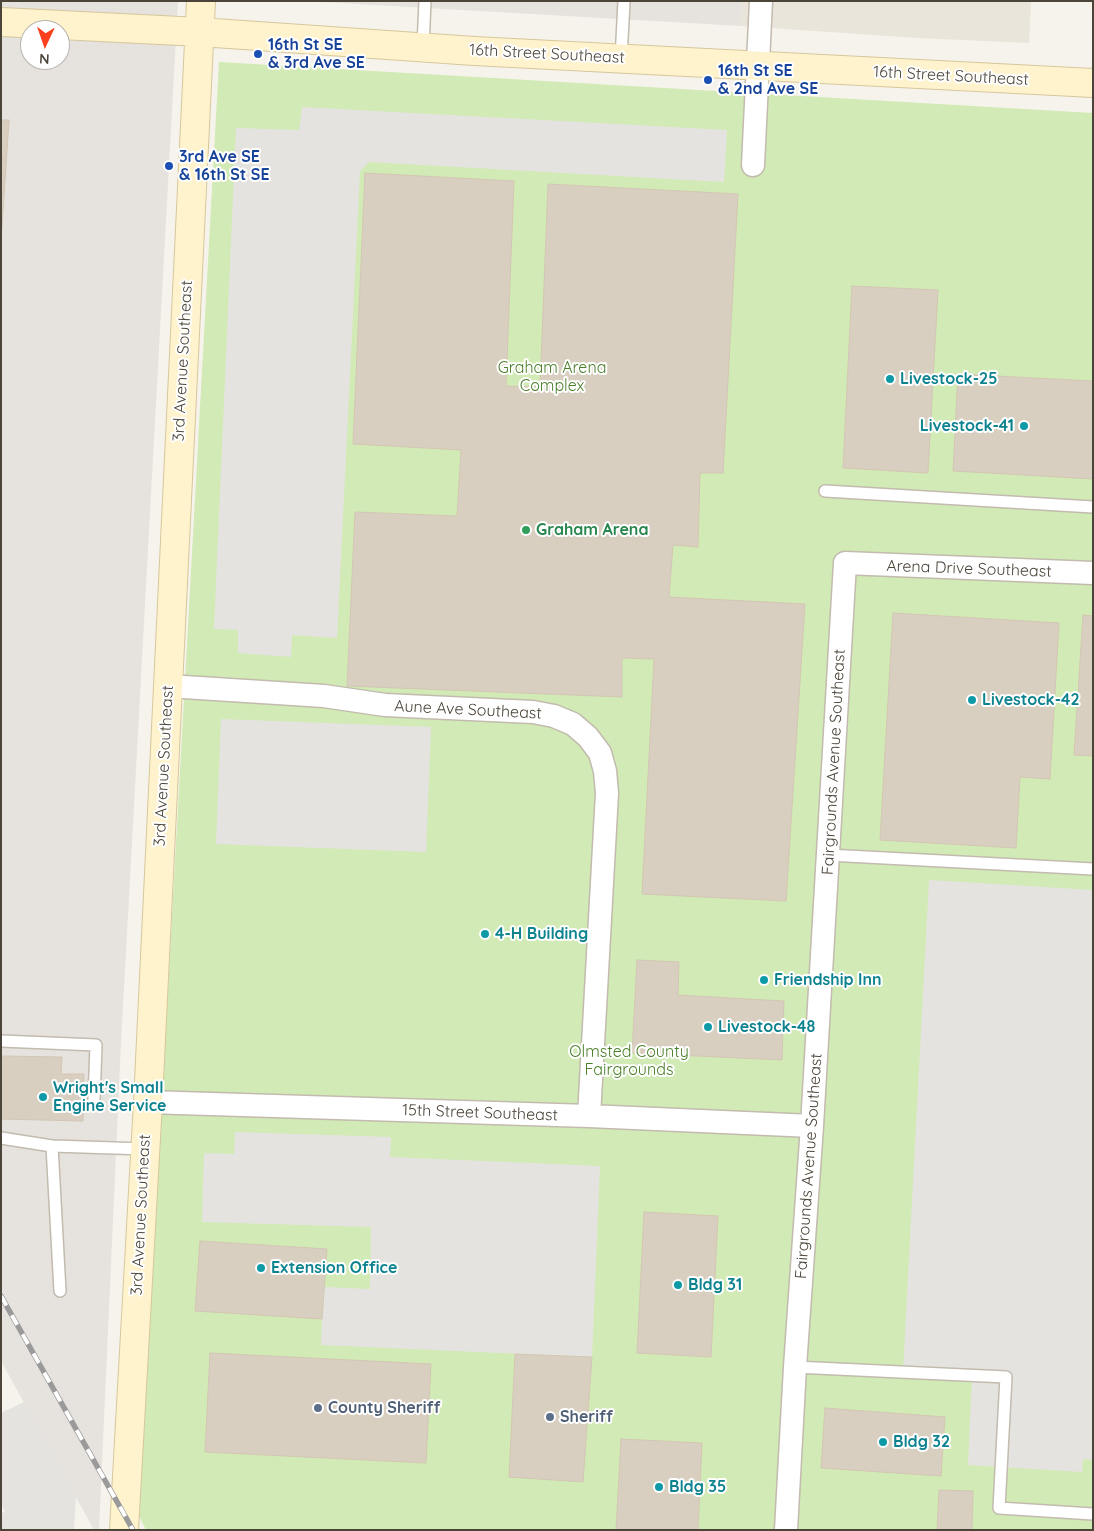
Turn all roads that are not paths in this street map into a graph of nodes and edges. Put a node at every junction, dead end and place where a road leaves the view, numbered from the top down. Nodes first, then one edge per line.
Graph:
1 (201, 1) edge
2 (425, 1) edge
3 (624, 1) edge
4 (761, 1) edge
5 (1, 22) edge
6 (200, 32) junction
7 (423, 47) junction
8 (621, 59) junction
9 (757, 66) junction
10 (1093, 83) edge
11 (753, 165) dead end
12 (825, 491) dead end
13 (1093, 507) edge
14 (845, 563) joint
15 (1093, 573) edge
16 (168, 686) junction
17 (828, 854) junction
18 (1093, 869) edge
19 (1, 1041) edge
20 (94, 1100) dead end
21 (148, 1102) junction
22 (589, 1116) junction
23 (812, 1126) junction
24 (1, 1138) edge
25 (52, 1146) junction
26 (145, 1149) junction
27 (60, 1291) dead end
28 (795, 1367) junction
29 (1093, 1514) edge
30 (124, 1530) edge
31 (786, 1530) edge

1 - 6 main road, 3rd Avenue Southeast
2 - 7 lane
3 - 8 lane
4 - 9 street
5 - 6 main road, 16th Street Southeast
6 - 7 main road, 16th Street Southeast
6 - 16 main road, 3rd Avenue Southeast
7 - 8 main road, 16th Street Southeast
8 - 9 main road, 16th Street Southeast
9 - 10 main road, 16th Street Southeast
9 - 11 street
12 - 13 lane
14 - 15 street, Arena Drive Southeast
14 - 17 street, Fairgrounds Avenue Southeast
16 - 21 main road, 3rd Avenue Southeast
16 - 22 street, Aune Ave Southeast
17 - 18 lane
17 - 23 street, Fairgrounds Avenue Southeast
19 - 20 lane
21 - 22 street, 15th Street Southeast
21 - 26 main road, 3rd Avenue Southeast
22 - 23 street, 15th Street Southeast
23 - 28 street, Fairgrounds Avenue Southeast
24 - 25 lane
25 - 26 lane
25 - 27 lane
26 - 30 main road, 3rd Avenue Southeast
28 - 29 lane
28 - 31 street, Fairgrounds Avenue Southeast

